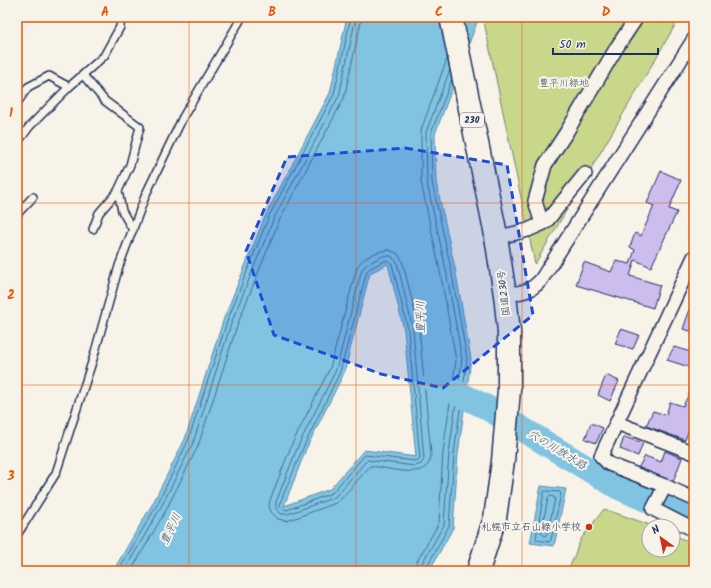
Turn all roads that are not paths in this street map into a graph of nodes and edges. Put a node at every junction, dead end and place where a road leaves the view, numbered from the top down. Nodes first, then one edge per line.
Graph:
1 (121, 17) edge
2 (242, 17) edge
3 (451, 17) edge
4 (637, 17) edge
5 (694, 38) edge
6 (83, 75) junction
7 (69, 87) junction
8 (17, 103) edge
9 (17, 143) edge
10 (585, 174) dead end
11 (118, 190) junction
12 (33, 197) dead end
13 (17, 214) edge
14 (542, 224) junction
15 (93, 229) dead end
16 (132, 230) junction
17 (495, 231) junction
18 (694, 257) edge
19 (505, 295) junction
20 (617, 423) junction
21 (694, 453) edge
22 (665, 486) junction
23 (694, 499) edge
24 (694, 530) edge
25 (17, 535) edge
26 (478, 571) edge

1 - 6 lane
2 - 16 lane
3 - 17 highway, 国道230号 / 230
4 - 14 street
5 - 19 street
6 - 7 lane
6 - 11 lane
7 - 8 lane
7 - 9 lane
10 - 14 street
11 - 15 lane
11 - 16 lane
12 - 13 lane
14 - 17 street
16 - 25 lane
17 - 19 highway, 国道230号 / 230
18 - 20 street
19 - 26 highway, 国道230号 / 230
20 - 21 street
20 - 22 street
22 - 23 street
22 - 24 street

